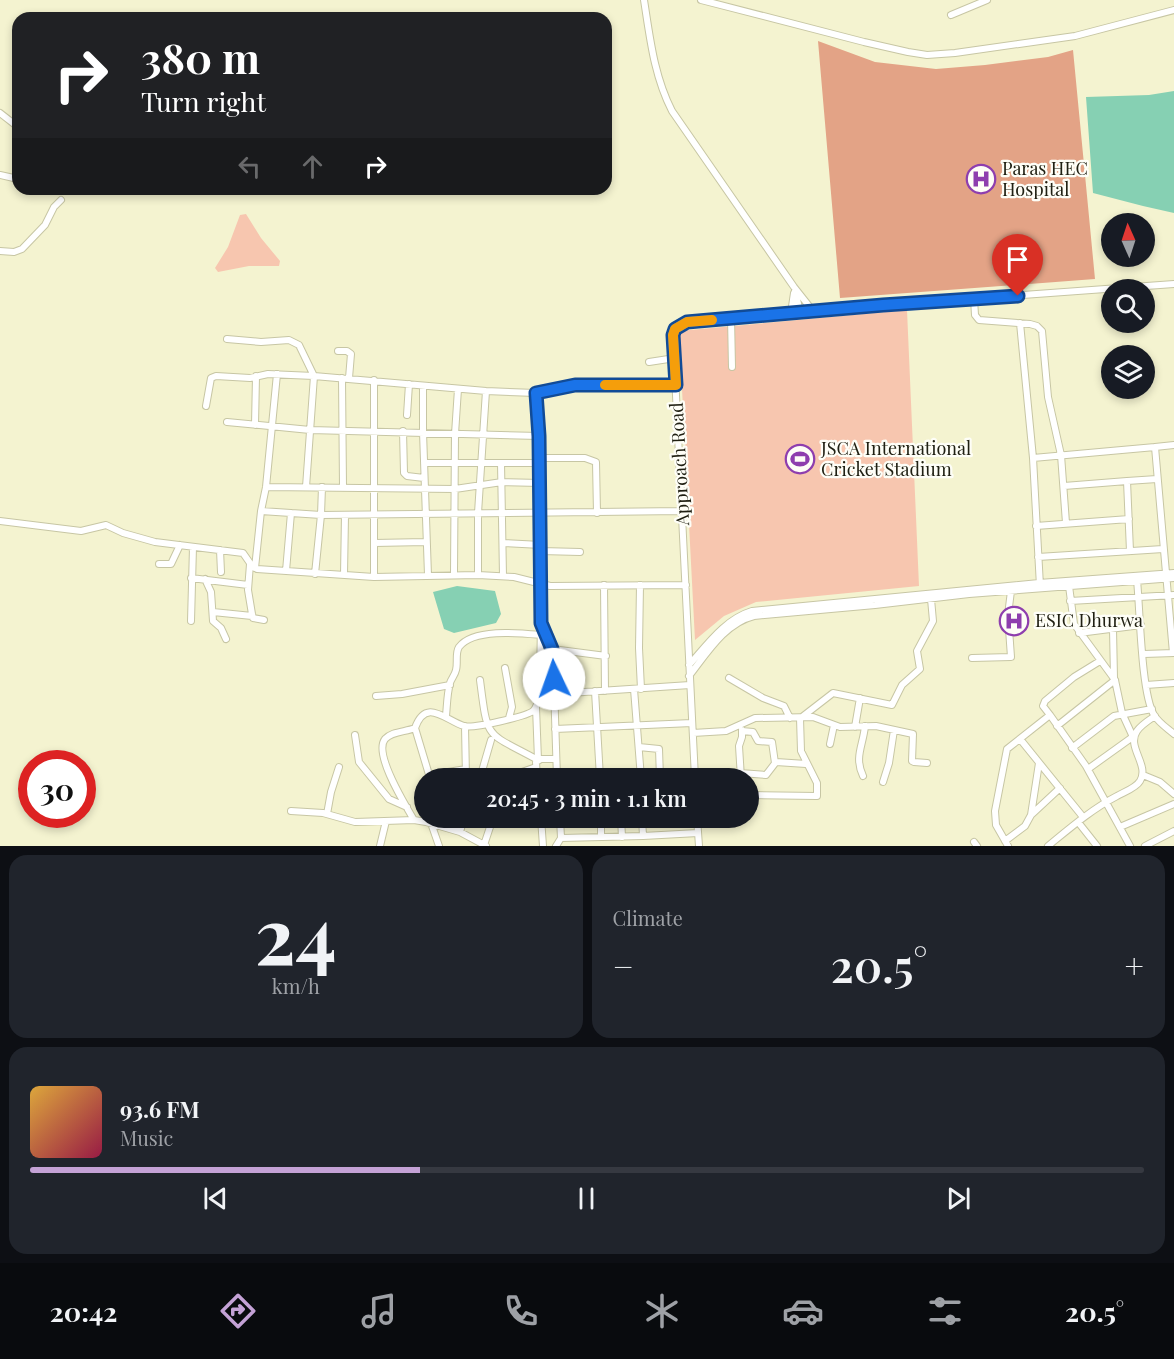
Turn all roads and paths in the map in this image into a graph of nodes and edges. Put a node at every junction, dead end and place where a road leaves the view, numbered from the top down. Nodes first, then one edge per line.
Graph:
1 (644, 0) edge
2 (701, 0) edge
3 (987, 0) edge
4 (1174, 10) edge
5 (951, 15) dead end
6 (0, 113) edge
7 (12, 122) edge
8 (61, 200) dead end
9 (0, 250) edge
10 (1174, 284) edge
11 (795, 289) junction
12 (974, 299) junction
13 (815, 311) junction
14 (800, 312) junction
15 (791, 313) junction
16 (731, 318) junction
17 (1020, 323) junction
18 (227, 339) dead end
19 (338, 351) dead end
20 (675, 358) junction
21 (649, 362) dead end
22 (732, 367) dead end
23 (277, 374) junction
24 (256, 376) junction
25 (314, 376) junction
26 (345, 378) junction
27 (374, 380) junction
28 (409, 384) junction
29 (676, 385) junction
30 (423, 386) junction
31 (458, 389) junction
32 (486, 391) junction
33 (536, 393) junction
34 (206, 406) dead end
35 (406, 415) dead end
36 (227, 422) dead end
37 (255, 425) junction
38 (273, 427) junction
39 (310, 430) junction
40 (375, 431) junction
41 (403, 431) junction
42 (342, 432) junction
43 (423, 432) junction
44 (455, 434) junction
45 (483, 435) junction
46 (539, 436) junction
47 (1174, 446) edge
48 (1155, 447) junction
49 (1061, 455) junction
50 (1033, 458) junction
51 (540, 460) junction
52 (424, 463) junction
53 (501, 463) junction
54 (455, 464) junction
55 (481, 464) junction
56 (424, 478) junction
57 (1157, 479) junction
58 (1127, 481) junction
59 (502, 482) junction
60 (540, 483) junction
61 (480, 485) junction
62 (1064, 486) junction
63 (266, 487) junction
64 (306, 487) junction
65 (322, 487) junction
66 (343, 487) junction
67 (374, 487) junction
68 (424, 488) junction
69 (455, 489) junction
70 (261, 511) junction
71 (682, 511) junction
72 (540, 512) junction
73 (291, 513) junction
74 (478, 513) junction
75 (503, 513) junction
76 (597, 513) junction
77 (455, 514) junction
78 (321, 515) junction
79 (345, 515) junction
80 (374, 515) junction
81 (425, 515) junction
82 (1129, 519) junction
83 (0, 521) edge
84 (1066, 523) junction
85 (1036, 525) junction
86 (426, 542) junction
87 (374, 543) junction
88 (504, 543) junction
89 (180, 545) junction
90 (192, 547) junction
91 (541, 548) junction
92 (1163, 549) junction
93 (220, 550) junction
94 (1130, 551) junction
95 (580, 552) dead end
96 (1038, 556) junction
97 (159, 564) dead end
98 (252, 566) junction
99 (286, 571) junction
100 (221, 572) dead end
101 (1174, 573) edge
102 (315, 574) junction
103 (454, 574) junction
104 (478, 574) junction
105 (344, 575) junction
106 (428, 575) junction
107 (503, 576) junction
108 (1165, 576) junction
109 (374, 577) junction
110 (191, 578) junction
111 (1174, 578) edge
112 (205, 579) junction
113 (1137, 580) junction
114 (542, 584) junction
115 (248, 585) junction
116 (604, 585) junction
117 (640, 585) junction
118 (686, 585) junction
119 (1040, 586) junction
120 (1069, 586) junction
121 (1011, 591) junction
122 (1170, 595) edge
123 (1139, 598) junction
124 (931, 599) junction
125 (1070, 601) junction
126 (213, 612) junction
127 (252, 616) junction
128 (264, 620) dead end
129 (191, 621) dead end
130 (541, 623) junction
131 (1172, 624) edge
132 (1141, 626) junction
133 (1113, 629) junction
134 (1079, 633) junction
135 (541, 635) junction
136 (226, 639) dead end
137 (552, 649) junction
138 (1173, 653) edge
139 (1143, 654) junction
140 (606, 656) junction
141 (972, 658) dead end
142 (1100, 661) junction
143 (689, 666) junction
144 (505, 668) dead end
145 (689, 676) junction
146 (729, 678) dead end
147 (1115, 679) junction
148 (480, 680) dead end
149 (1174, 683) edge
150 (690, 685) junction
151 (1146, 685) junction
152 (450, 686) junction
153 (541, 689) junction
154 (638, 689) junction
155 (595, 691) junction
156 (605, 691) junction
157 (554, 694) junction
158 (376, 696) dead end
159 (860, 698) junction
160 (536, 707) junction
161 (1153, 712) junction
162 (1122, 713) junction
163 (1050, 715) junction
164 (446, 716) junction
165 (509, 718) junction
166 (790, 718) junction
167 (801, 718) junction
168 (692, 723) junction
169 (738, 724) junction
170 (486, 725) junction
171 (637, 725) junction
172 (834, 725) junction
173 (465, 726) junction
174 (596, 726) junction
175 (865, 726) junction
176 (1057, 726) junction
177 (855, 727) junction
178 (415, 728) junction
179 (555, 729) junction
180 (894, 730) junction
181 (742, 731) junction
182 (693, 733) junction
183 (1174, 734) edge
184 (354, 735) dead end
185 (1134, 737) junction
186 (1020, 739) junction
187 (491, 741) dead end
188 (830, 744) dead end
189 (639, 747) junction
190 (1072, 748) junction
191 (556, 759) junction
192 (775, 763) junction
193 (927, 763) dead end
194 (1040, 763) junction
195 (537, 764) junction
196 (806, 764) junction
197 (339, 767) dead end
198 (427, 768) edge
199 (466, 768) edge
200 (483, 768) edge
201 (529, 768) edge
202 (537, 768) edge
203 (556, 768) edge
204 (599, 768) edge
205 (640, 768) edge
206 (659, 768) edge
207 (695, 768) edge
208 (740, 768) edge
209 (1088, 770) junction
210 (759, 775) edge
211 (1143, 775) junction
212 (863, 776) dead end
213 (883, 782) dead end
214 (1060, 788) junction
215 (1174, 794) edge
216 (759, 795) edge
217 (1106, 801) junction
218 (1174, 804) edge
219 (407, 808) junction
220 (291, 811) dead end
221 (327, 814) junction
222 (1031, 815) junction
223 (1081, 819) junction
224 (414, 820) joint
225 (386, 821) junction
226 (1120, 827) junction
227 (433, 828) edge
228 (450, 828) edge
229 (461, 828) edge
230 (490, 828) edge
231 (542, 828) edge
232 (560, 828) edge
233 (601, 828) edge
234 (622, 828) edge
235 (643, 828) edge
236 (698, 828) edge
237 (1174, 831) edge
238 (460, 832) junction
239 (698, 832) junction
240 (643, 836) junction
241 (601, 837) junction
242 (622, 837) junction
243 (561, 838) junction
244 (1007, 843) edge
245 (380, 846) edge
246 (439, 846) edge
247 (485, 846) edge
248 (543, 846) edge
249 (556, 846) edge
250 (699, 846) edge
251 (1049, 846) edge
252 (1097, 846) edge
253 (1130, 846) edge
254 (1145, 846) edge

1 - 11 street
2 - 4 street
3 - 5 street
6 - 7 street
8 - 9 street
10 - 12 street, Approach Road
11 - 13 street
11 - 14 street
11 - 15 street
12 - 13 street, Approach Road
12 - 17 street
13 - 14 street, Approach Road
14 - 15 street, Approach Road
15 - 16 street, Approach Road
16 - 20 street, Approach Road
16 - 22 street
17 - 49 street
17 - 50 street
18 - 25 street
19 - 26 street
20 - 21 street
20 - 29 street, Approach Road
23 - 24 street
23 - 25 street
23 - 38 street
24 - 34 street
24 - 37 street
25 - 26 street
25 - 39 street
26 - 27 street
26 - 42 street
27 - 28 street
27 - 40 street
28 - 30 street
28 - 35 street
29 - 33 street
29 - 71 street, Approach Road
30 - 31 street
30 - 43 street
31 - 32 street
31 - 44 street
32 - 33 street
32 - 45 street
33 - 46 street
36 - 37 street
37 - 38 street
38 - 39 street
38 - 63 street
39 - 42 street
39 - 64 street
40 - 41 street
40 - 42 street
40 - 67 street
41 - 43 street
41 - 56 street
42 - 66 street
43 - 44 street
43 - 52 street
44 - 45 street
44 - 54 street
45 - 46 street
45 - 55 street
46 - 51 street
47 - 48 street
48 - 49 street
48 - 57 street
49 - 50 street
49 - 62 street
50 - 85 street
51 - 53 street
51 - 60 street
51 - 76 street
52 - 54 street
52 - 56 street
53 - 55 street
53 - 59 street
54 - 55 street
54 - 69 street
55 - 61 street
56 - 68 street
57 - 58 street
57 - 92 street
58 - 62 street
58 - 82 street
59 - 60 street
59 - 61 street
59 - 75 street
60 - 72 street
61 - 69 street
61 - 74 street
62 - 84 street
63 - 64 street
63 - 70 street
64 - 65 street
65 - 66 street
65 - 78 street
66 - 67 street
67 - 68 street
67 - 80 street
68 - 69 street
68 - 81 street
69 - 77 street
70 - 73 street
70 - 98 street
71 - 76 street
71 - 118 street, Approach Road
72 - 75 street
72 - 76 street
72 - 91 street
73 - 78 street
73 - 99 street
74 - 75 street
74 - 77 street
74 - 104 street
75 - 88 street
77 - 81 street
77 - 103 street
78 - 79 street
78 - 102 street
79 - 80 street
79 - 105 street
80 - 81 street
80 - 87 street
81 - 86 street
82 - 84 street
82 - 94 street
83 - 89 street
84 - 85 street
85 - 96 street
86 - 87 street
86 - 106 street
87 - 109 street
88 - 91 street
88 - 107 street
89 - 90 street
89 - 97 street
90 - 93 street
90 - 110 street
91 - 95 street
91 - 114 street
92 - 94 street
92 - 108 street
93 - 98 street
93 - 100 street
94 - 96 street
96 - 119 street
98 - 99 street
98 - 115 street
99 - 102 street
101 - 108 street
102 - 105 street
103 - 104 street
103 - 106 street
104 - 107 street
105 - 109 street
106 - 109 street
107 - 114 street
108 - 111 street
108 - 113 street
108 - 119 street
108 - 122 street
110 - 112 street
110 - 129 street
112 - 115 street
112 - 126 street
113 - 120 street
113 - 123 street
114 - 116 street
114 - 130 street
115 - 127 street
116 - 117 street
116 - 140 street
117 - 118 street
117 - 154 street
118 - 143 street, Approach Road
119 - 120 street
119 - 121 street
119 - 143 street
120 - 125 street
121 - 124 street
121 - 141 street
122 - 123 street
122 - 131 street
123 - 125 street
123 - 132 street
124 - 145 street
124 - 159 street
125 - 134 street
126 - 127 street
126 - 136 street
127 - 128 street
130 - 135 street
130 - 137 street
131 - 138 street
132 - 133 street
132 - 139 street
133 - 134 street
133 - 147 street
134 - 142 street
135 - 152 street
135 - 153 street
137 - 140 street
137 - 157 street
138 - 139 street
139 - 151 street
140 - 156 street
142 - 147 street
142 - 163 street
143 - 145 street, Approach Road
144 - 165 street
145 - 150 street, Approach Road
146 - 166 street
147 - 162 street
147 - 176 street
148 - 170 street
149 - 151 street
150 - 154 street
150 - 168 street, Approach Road
151 - 161 street
152 - 158 street
152 - 164 street
153 - 157 street
153 - 160 street
154 - 156 street
154 - 171 street
155 - 156 street
155 - 157 street
155 - 174 street
157 - 179 street
159 - 167 street
159 - 177 street
160 - 165 street
160 - 195 street
161 - 162 street
161 - 183 street
161 - 185 street
162 - 185 street
162 - 190 street
163 - 176 street
163 - 186 street
164 - 173 street
164 - 178 street
165 - 170 street
166 - 167 street
166 - 169 street
167 - 172 street
167 - 196 street
168 - 171 street
168 - 182 street, Approach Road
169 - 181 street
169 - 182 street
170 - 173 street
170 - 195 street
171 - 174 street
171 - 189 street
172 - 177 street
172 - 188 street
173 - 199 street
174 - 179 street
174 - 204 street
175 - 177 street
175 - 180 street
175 - 212 street
176 - 190 street
178 - 198 street
178 - 219 street
179 - 191 street
180 - 193 street
180 - 213 street
181 - 192 street
181 - 208 street
182 - 207 street, Approach Road
184 - 219 street
185 - 209 street
185 - 211 street
186 - 194 street
186 - 244 street
187 - 200 street
189 - 205 street
189 - 206 street
190 - 209 street
191 - 195 street
191 - 203 street
192 - 196 street
192 - 210 street
194 - 214 street
194 - 222 street
195 - 201 street
195 - 202 street
196 - 216 street
197 - 221 street
209 - 217 street
211 - 215 street
211 - 217 street
214 - 222 street
214 - 223 street
217 - 223 street
217 - 226 street
218 - 226 street
219 - 224 street
220 - 221 street
221 - 225 street
222 - 244 street
223 - 251 street
223 - 252 street
224 - 225 street
225 - 245 street
226 - 253 street
227 - 246 street
228 - 238 street
229 - 238 street
230 - 247 street
231 - 248 street
232 - 243 street
233 - 241 street
234 - 242 street
235 - 240 street
236 - 239 street
237 - 254 street
238 - 247 street
239 - 240 street
239 - 250 street
240 - 242 street
241 - 242 street
241 - 243 street
243 - 249 street

